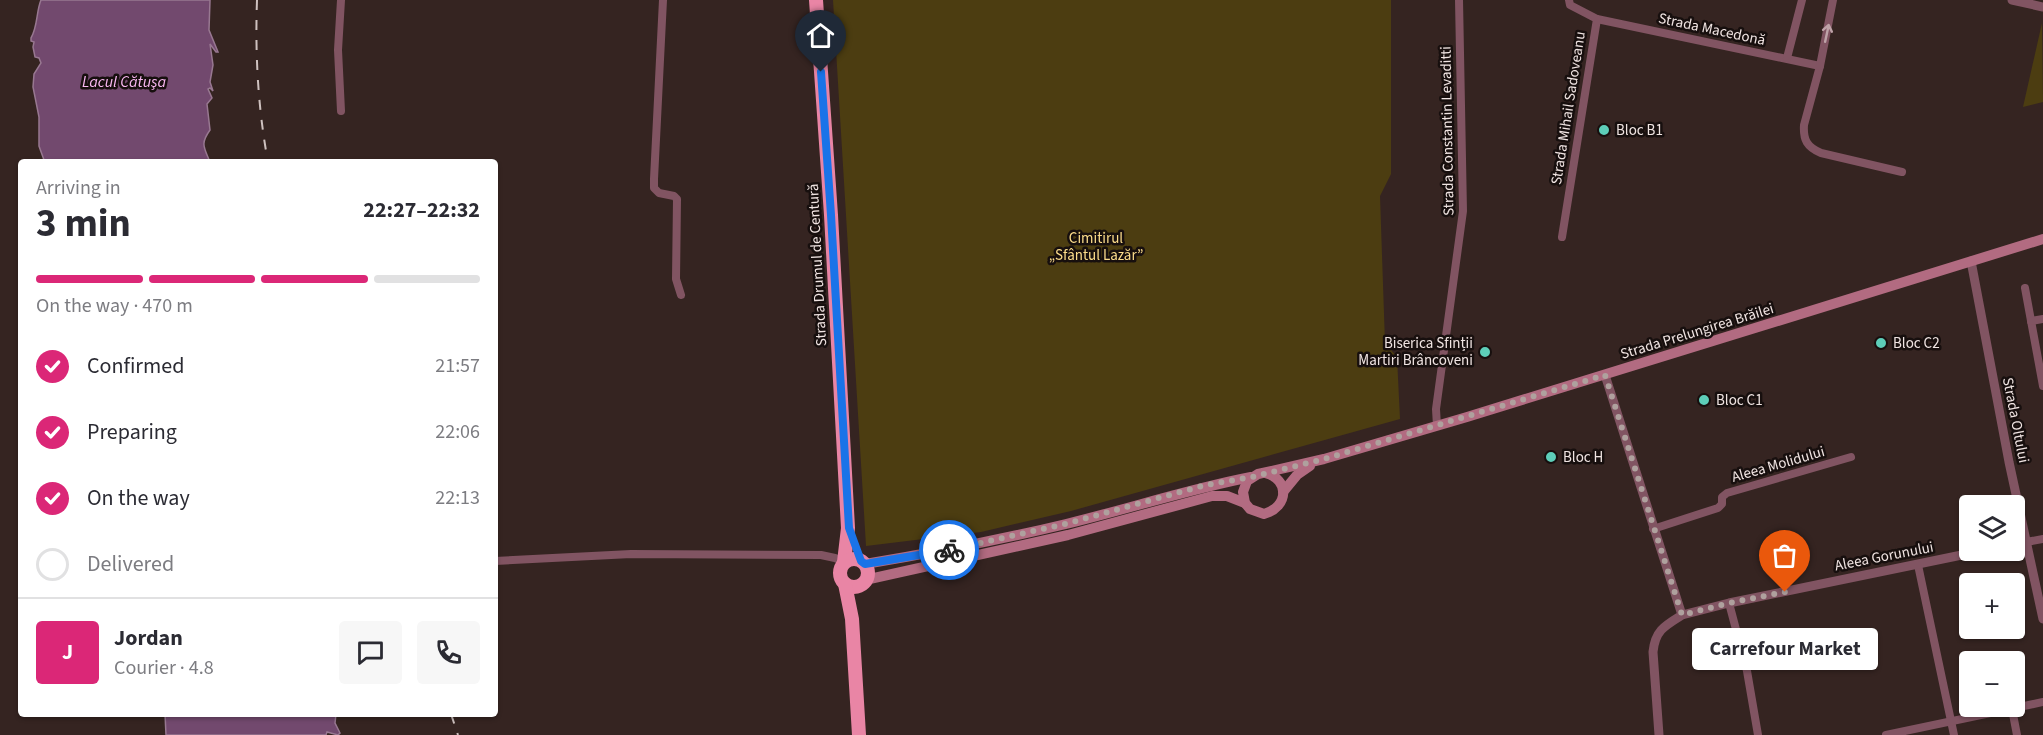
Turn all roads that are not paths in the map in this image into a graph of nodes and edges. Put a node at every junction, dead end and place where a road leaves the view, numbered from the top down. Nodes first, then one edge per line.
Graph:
1 (341, 0) edge
2 (663, 0) edge
3 (816, 0) edge
4 (1459, 0) edge
5 (1569, 0) edge
6 (1802, 0) edge
7 (1833, 0) edge
8 (2012, 0) edge
9 (2043, 7) edge
10 (1597, 19) junction
11 (1787, 58) junction
12 (1820, 66) junction
13 (341, 111) dead end
14 (1902, 171) dead end
15 (1562, 237) dead end
16 (2043, 239) edge
17 (1971, 261) junction
18 (2025, 288) dead end
19 (681, 295) dead end
20 (2043, 319) edge
21 (2031, 321) junction
22 (1605, 375) junction
23 (2043, 386) edge
24 (1437, 426) junction
25 (1851, 457) dead end
26 (1324, 459) junction
27 (1265, 473) junction
28 (1252, 477) junction
29 (1283, 492) junction
30 (1245, 503) junction
31 (849, 528) junction
32 (1653, 529) junction
33 (2043, 539) edge
34 (2026, 542) junction
35 (1959, 556) edge
36 (498, 561) edge
37 (844, 562) junction
38 (863, 562) junction
39 (1918, 565) junction
40 (864, 582) junction
41 (845, 584) junction
42 (1729, 603) junction
43 (1682, 615) junction
44 (2043, 619) edge
45 (852, 620) junction
46 (2043, 702) edge
47 (2025, 706) edge
48 (1971, 717) edge
49 (2014, 717) edge
50 (1951, 721) junction
51 (859, 735) edge
52 (1659, 735) edge
53 (1758, 735) edge
54 (1886, 735) edge
55 (1954, 735) edge
56 (2017, 735) edge

1 - 13 street
2 - 19 street
3 - 31 highway, Strada Drumul de Centură
4 - 24 street, Strada Constantin Levaditti
5 - 10 street, Strada Mihail Sadoveanu
6 - 11 street
12 -> 7 street
8 - 9 street
10 - 11 street, Strada Macedonă
10 - 15 street, Strada Mihail Sadoveanu
11 - 12 street, Strada Macedonă
12 - 14 street
16 - 17 main road, Strada Prelungirea Brăilei
17 - 22 main road, Strada Prelungirea Brăilei
17 - 34 street, Strada Oltului
18 - 21 street
20 - 21 street
21 - 23 street
22 - 24 main road, Strada Prelungirea Brăilei
22 - 32 street
24 - 26 main road, Strada Prelungirea Brăilei
25 - 32 street, Aleea Molidului
26 - 27 main road, Strada Prelungirea Brăilei
26 - 29 main road, Strada Prelungirea Brăilei
27 - 28 main road
27 - 29 main road
28 - 30 main road
28 - 38 main road
29 - 30 main road
30 - 40 main road
31 - 37 highway
31 - 38 highway
32 - 43 street
33 - 34 street
34 - 44 street, Strada Oltului
35 - 39 street, Aleea Gorunului
36 - 37 street
37 - 38 highway
37 - 41 highway
38 - 40 highway
39 - 42 street, Aleea Gorunului
39 - 50 street
40 - 41 highway
40 - 45 highway
41 - 45 highway
42 - 43 street, Aleea Gorunului
42 - 53 street
43 - 52 street
45 - 51 highway
46 - 47 street
48 - 50 street
49 - 56 street
50 - 54 street
50 - 55 street

